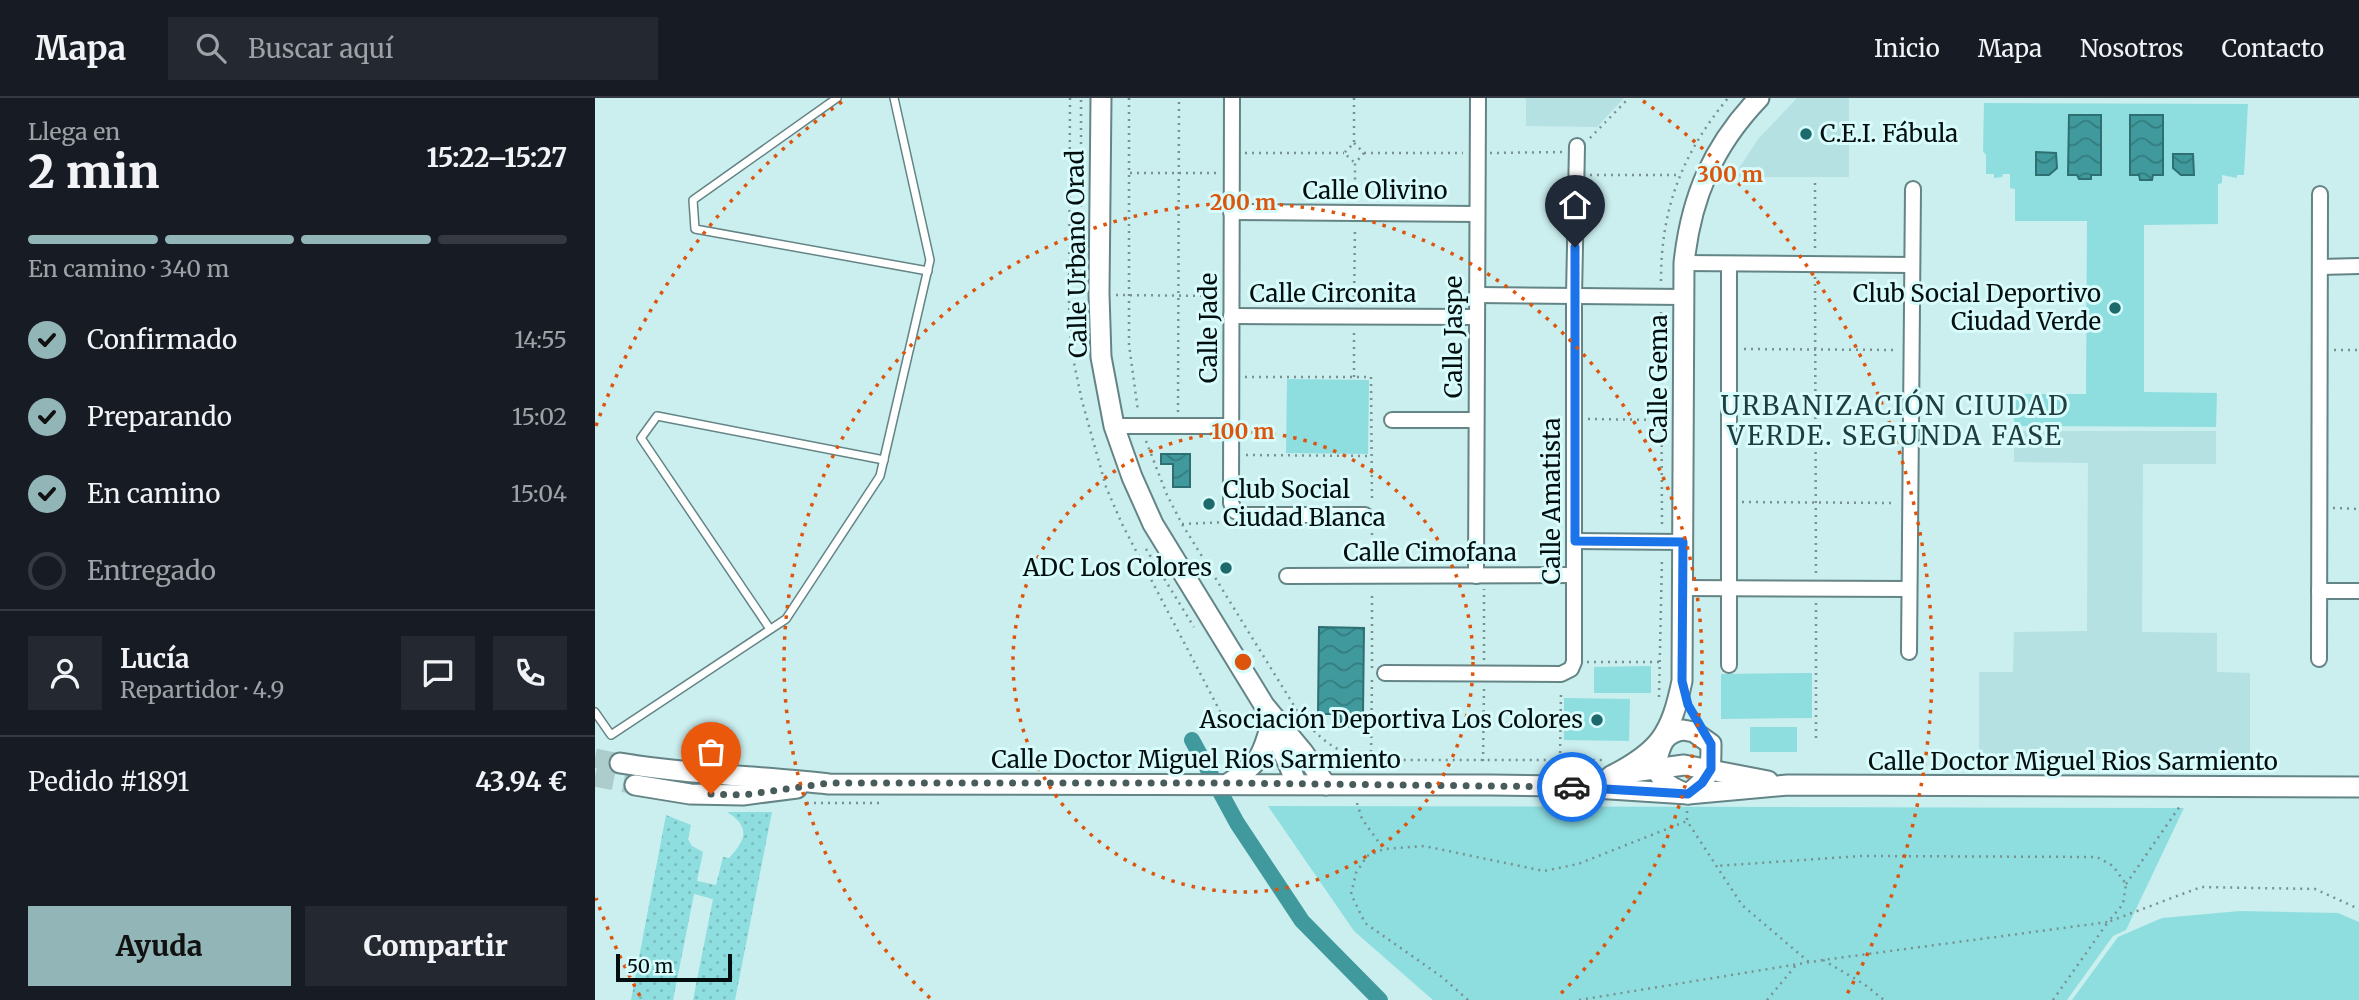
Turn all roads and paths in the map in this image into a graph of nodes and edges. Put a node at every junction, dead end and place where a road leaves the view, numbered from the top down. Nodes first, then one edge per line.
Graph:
1 (837, 98) edge
2 (894, 98) edge
3 (1101, 98) edge
4 (1129, 98) edge
5 (1179, 98) edge
6 (1232, 98) edge
7 (1354, 98) edge
8 (1478, 98) edge
9 (1629, 98) edge
10 (1727, 98) edge
11 (1759, 98) edge
12 (1354, 143) junction
13 (1577, 149) junction
14 (1231, 153) junction
15 (1344, 153) junction
16 (1364, 153) junction
17 (1478, 153) junction
18 (1355, 163) junction
19 (1128, 173) junction
20 (1179, 173) junction
21 (1232, 173) junction
22 (1576, 174) junction
23 (1680, 175) junction
24 (1815, 183) dead end
25 (1913, 189) dead end
26 (2320, 194) dead end
27 (1231, 212) junction
28 (1355, 213) junction
29 (1476, 214) junction
30 (1684, 263) junction
31 (1729, 264) junction
32 (1815, 265) junction
33 (1913, 265) junction
34 (2359, 266) edge
35 (2320, 267) junction
36 (927, 271) junction
37 (1099, 294) junction
38 (1128, 295) junction
39 (1179, 295) junction
40 (1477, 295) junction
41 (1231, 296) junction
42 (1574, 296) junction
43 (1661, 297) junction
44 (1684, 297) junction
45 (1231, 316) junction
46 (1355, 317) junction
47 (1477, 317) junction
48 (1729, 349) junction
49 (2320, 349) junction
50 (1815, 350) junction
51 (1912, 350) junction
52 (2359, 350) edge
53 (1231, 377) junction
54 (1354, 377) junction
55 (1575, 418) junction
56 (1392, 420) dead end
57 (1476, 420) junction
58 (1661, 420) junction
59 (1114, 426) junction
60 (1141, 426) junction
61 (1178, 426) junction
62 (1231, 426) junction
63 (1729, 426) junction
64 (1815, 427) junction
65 (1231, 455) junction
66 (1372, 456) junction
67 (884, 460) junction
68 (1729, 502) junction
69 (1816, 502) junction
70 (1910, 503) junction
71 (2319, 508) junction
72 (2359, 509) edge
73 (1235, 511) junction
74 (1370, 516) junction
75 (1182, 524) junction
76 (1575, 541) junction
77 (1662, 541) junction
78 (1683, 542) junction
79 (1574, 575) junction
80 (1287, 576) dead end
81 (1372, 576) junction
82 (1476, 576) junction
83 (1683, 588) junction
84 (1729, 588) junction
85 (1816, 588) junction
86 (1909, 589) junction
87 (2319, 591) junction
88 (2359, 591) edge
89 (770, 629) junction
90 (1909, 652) dead end
91 (2319, 659) dead end
92 (1574, 662) junction
93 (1660, 662) junction
94 (1729, 665) dead end
95 (1385, 673) dead end
96 (1561, 674) junction
97 (1682, 681) junction
98 (1660, 698) dead end
99 (1264, 705) junction
100 (595, 712) edge
101 (1271, 724) junction
102 (1663, 740) junction
103 (1816, 740) dead end
104 (1707, 741) junction
105 (1303, 752) junction
106 (1560, 760) junction
107 (620, 763) tunnel mouth
108 (1611, 767) junction
109 (1655, 767) junction
110 (1711, 769) junction
111 (829, 783) junction
112 (1229, 783) junction
113 (1297, 784) junction
114 (635, 785) tunnel mouth
115 (1326, 785) junction
116 (1788, 785) junction
117 (1563, 786) junction
118 (2359, 787) edge
119 (1687, 801) junction
120 (1357, 803) dead end
121 (2180, 806) dead end
122 (1688, 821) junction
123 (1384, 849) junction
124 (1716, 866) junction
125 (2126, 884) junction
126 (2359, 909) edge
127 (2108, 922) junction
128 (1823, 960) junction
129 (1810, 963) junction
130 (1797, 964) junction
131 (1468, 1000) edge
132 (1579, 1000) edge
133 (1767, 1000) edge
134 (1884, 1000) edge
135 (2053, 1000) edge

1 - 36 lane
2 - 36 lane
3 - 37 main road, Calle Urbano Orad
4 - 19 path
5 - 20 path
6 - 14 street, Calle Jade
7 - 12 path
8 - 17 street, Calle Jaspe
9 - 13 path
10 - 23 path
11 - 30 main road, Calle Gema
12 - 15 path
12 - 16 path
13 - 17 path
13 - 22 street, Calle Amatista
14 - 15 path
14 - 21 street, Calle Jade
15 - 18 path
16 - 17 path
16 - 18 path
17 - 29 street, Calle Jaspe
18 - 28 path
19 - 20 path
19 - 38 path
20 - 21 path
20 - 39 path
21 - 27 street, Calle Jade
22 - 23 path
22 - 42 street, Calle Amatista
23 - 43 path
24 - 32 path
25 - 33 street
26 - 35 street
27 - 28 street, Calle Olivino
27 - 41 street, Calle Jade
28 - 29 street, Calle Olivino
28 - 46 path
29 - 40 street, Calle Jaspe
30 - 31 street
30 - 44 main road, Calle Gema
31 - 32 street
31 - 48 street
32 - 33 street
32 - 50 path
33 - 51 street
34 - 35 street
35 - 49 street
36 - 67 lane
37 - 38 path
37 - 59 main road, Calle Urbano Orad
38 - 39 path
38 - 60 path
39 - 41 path
39 - 61 path
40 - 42 street
40 - 47 street, Calle Jaspe
41 - 45 street, Calle Jade
42 - 43 street
42 - 55 street, Calle Amatista
43 - 44 street
43 - 58 path
44 - 78 main road, Calle Gema
45 - 46 street, Calle Circonita
45 - 53 street, Calle Jade
46 - 47 street, Calle Circonita
46 - 54 path
47 - 57 street, Calle Jaspe
48 - 50 path
48 - 63 street
49 - 52 path
49 - 71 street
50 - 51 path
50 - 64 path
51 - 70 street
53 - 54 path
53 - 62 street, Calle Jade
54 - 66 path
55 - 58 path
55 - 76 street, Calle Amatista
56 - 57 street
57 - 82 street, Calle Jaspe
58 - 77 path
59 - 60 street
59 - 99 main road, Calle Urbano Orad
60 - 61 street
60 - 75 path
61 - 62 street
62 - 65 street, Calle Jade
63 - 64 path
63 - 68 street
64 - 69 path
65 - 66 path
65 - 73 street, Calle Jade
66 - 74 path
67 - 89 lane
67 - 89 lane
68 - 69 path
68 - 84 street
69 - 70 path
69 - 85 path
70 - 86 street
71 - 72 path
71 - 87 street
73 - 74 street
73 - 75 path
74 - 81 path
75 - 106 path
76 - 77 street
76 - 79 street, Calle Amatista
77 - 78 street
77 - 93 path
78 - 83 main road, Calle Gema
79 - 82 street, Calle Cimofana
79 - 92 street, Calle Amatista
80 - 81 street, Calle Cimofana
81 - 82 street, Calle Cimofana
83 - 84 street
83 - 97 main road, Calle Gema
84 - 85 street
84 - 94 street
85 - 86 street
85 - 103 path
86 - 90 street
87 - 88 street
87 - 91 street
89 - 100 lane
92 - 93 path
92 - 96 street
93 - 98 path
95 - 96 street
96 - 106 path
97 - 102 main road, Calle Gema
97 - 104 main road, Calle Gema
99 - 101 main road, Calle Urbano Orad
99 - 105 main road, Calle Urbano Orad
101 - 112 main road
101 - 113 main road, Calle Urbano Orad
102 - 104 main road
102 - 108 main road, Calle Gema
102 - 109 main road
104 - 110 main road
104 - 116 main road, Calle Gema
105 - 113 main road
105 - 115 main road, Calle Urbano Orad
106 - 108 path
107 - 111 main road, Calle Doctor Miguel Rios Sarmiento
108 - 109 main road, Calle Doctor Miguel Rios Sarmiento
108 - 117 main road, Calle Doctor Miguel Rios Sarmiento
109 - 110 main road, Calle Doctor Miguel Rios Sarmiento
109 - 119 main road
110 - 116 main road, Calle Doctor Miguel Rios Sarmiento
110 - 119 main road
111 - 112 main road, Calle Doctor Miguel Rios Sarmiento
111 - 114 main road, Calle Doctor Miguel Rios Sarmiento
112 - 113 main road, Calle Doctor Miguel Rios Sarmiento
113 - 115 main road, Calle Doctor Miguel Rios Sarmiento
115 - 117 main road, Calle Doctor Miguel Rios Sarmiento
116 - 118 main road, Calle Doctor Miguel Rios Sarmiento
116 - 119 main road, Calle Doctor Miguel Rios Sarmiento
117 - 119 main road, Calle Doctor Miguel Rios Sarmiento
119 - 122 path
120 - 123 path
121 - 125 path
122 - 123 path
122 - 124 path
123 - 131 path
124 - 125 path
124 - 129 path
125 - 127 path
126 - 127 path
127 - 128 path
127 - 135 path
128 - 129 path
128 - 134 path
129 - 130 path
130 - 132 path
130 - 133 path

